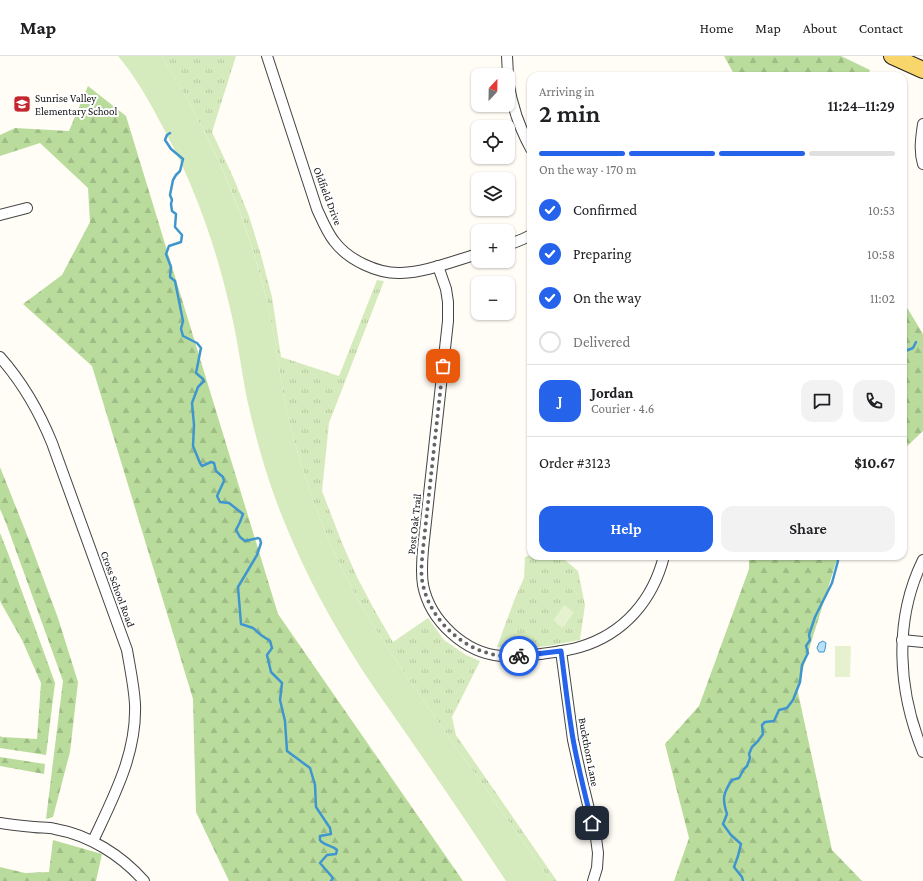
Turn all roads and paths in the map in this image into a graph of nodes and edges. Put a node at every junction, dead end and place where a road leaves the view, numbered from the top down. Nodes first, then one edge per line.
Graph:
1 (267, 56) edge
2 (507, 56) edge
3 (892, 56) edge
4 (508, 68) edge
5 (923, 70) edge
6 (515, 111) edge
7 (923, 124) edge
8 (527, 141) edge
9 (923, 164) edge
10 (27, 208) dead end
11 (0, 215) edge
12 (527, 237) edge
13 (515, 242) edge
14 (471, 256) edge
15 (438, 266) junction
16 (0, 357) edge
17 (663, 560) edge
18 (923, 560) edge
19 (902, 640) junction
20 (923, 642) edge
21 (561, 651) junction
22 (923, 752) edge
23 (0, 824) edge
24 (93, 841) junction
25 (144, 881) edge
26 (594, 881) edge

1 - 15 street, Oldfield Drive
2 - 4 street
3 - 5 main road
6 - 8 street
7 - 9 street
10 - 11 street
12 - 13 street
14 - 15 street, Oldfield Drive
15 - 21 street, Post Oak Trail
16 - 24 street, Cross School Road
17 - 21 street, Post Oak Trail
18 - 19 street
19 - 20 street
19 - 22 street
21 - 26 street, Buckthorn Lane
23 - 24 street
24 - 25 street

